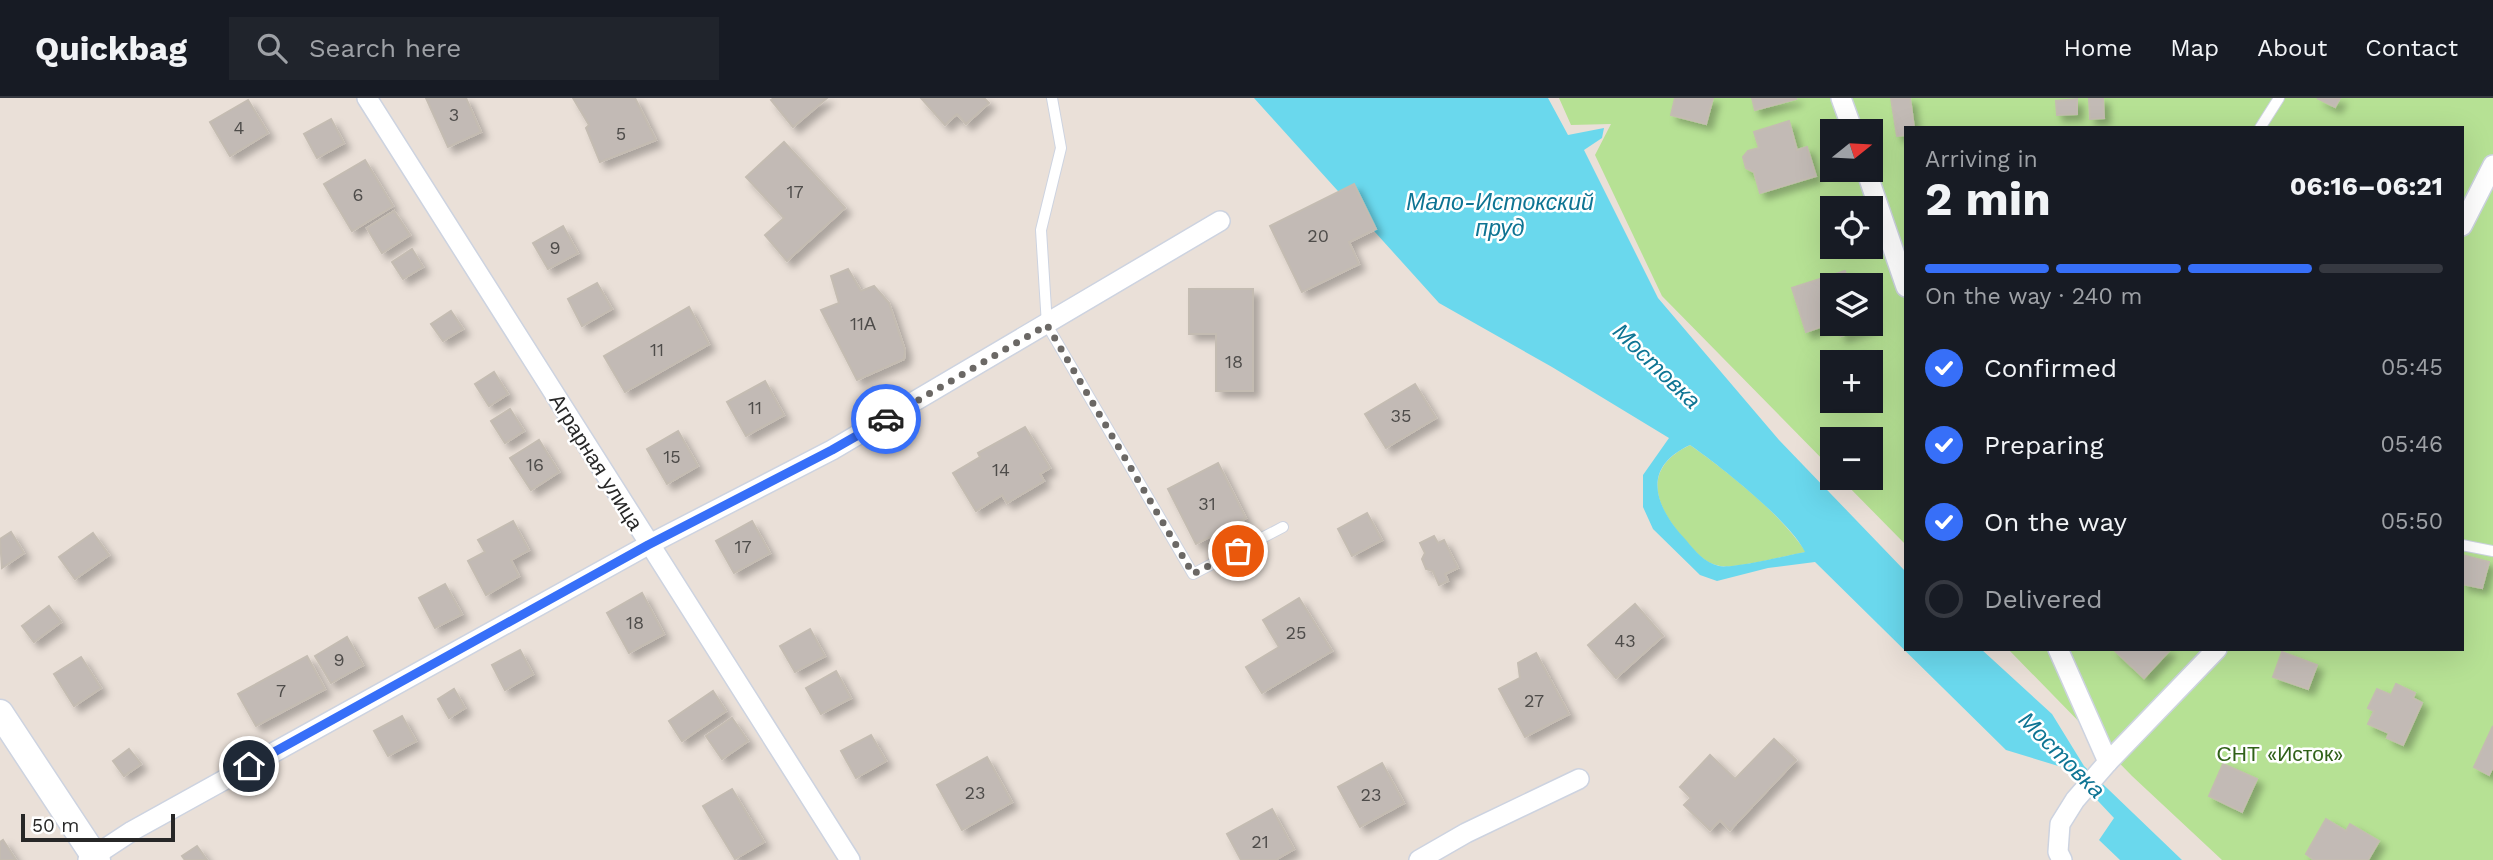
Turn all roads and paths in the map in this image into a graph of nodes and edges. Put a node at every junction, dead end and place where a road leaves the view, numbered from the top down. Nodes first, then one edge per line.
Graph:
1 (367, 98) edge
2 (1052, 98) edge
3 (1841, 98) edge
4 (2279, 98) edge
5 (1849, 119) edge
6 (2261, 126) edge
7 (2493, 165) edge
8 (1870, 182) edge
9 (1220, 221) dead end
10 (2464, 222) edge
11 (1904, 281) edge
12 (1047, 325) junction
13 (1283, 527) dead end
14 (648, 545) junction
15 (2464, 545) edge
16 (2493, 551) edge
17 (2059, 651) edge
18 (2215, 651) edge
19 (0, 713) edge
20 (2104, 767) junction
21 (1579, 779) dead end
22 (93, 858) edge
23 (850, 860) edge
24 (1419, 860) edge
25 (2062, 860) edge

1 - 14 street, Аграрная улица
2 - 12 lane
3 - 5 street
4 - 6 lane
7 - 10 street
8 - 11 street
9 - 12 street
12 - 13 lane
12 - 14 street
14 - 22 street
14 - 23 street, Аграрная улица
15 - 16 lane
17 - 20 street
18 - 20 street
19 - 22 main road
20 - 25 street
21 - 24 street

